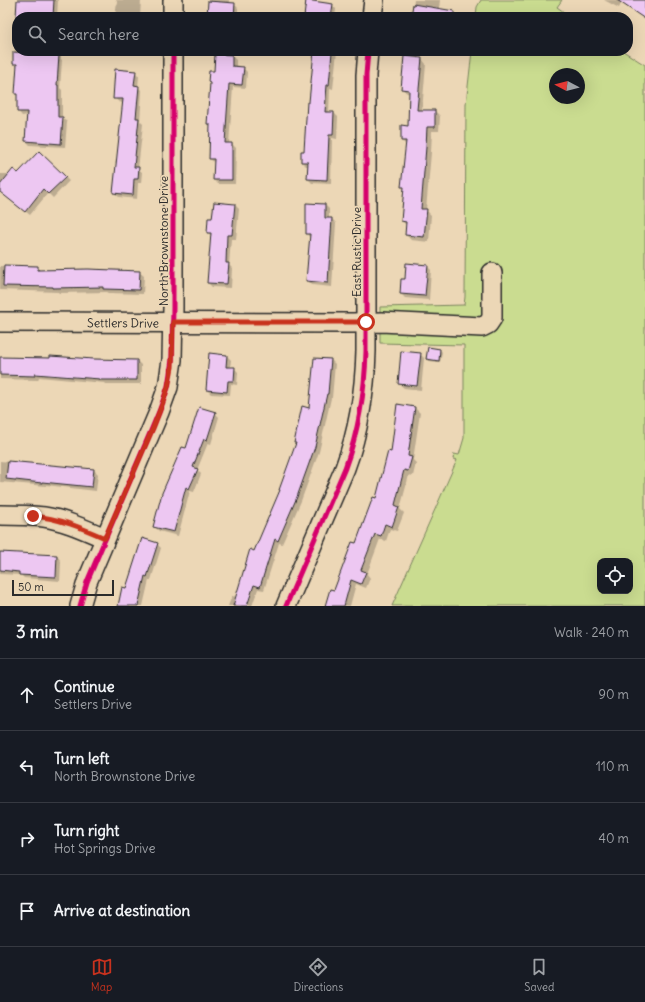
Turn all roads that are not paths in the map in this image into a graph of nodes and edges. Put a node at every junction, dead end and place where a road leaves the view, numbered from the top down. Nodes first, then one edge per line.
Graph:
1 (173, 0) edge
2 (374, 0) edge
3 (173, 12) edge
4 (373, 12) edge
5 (173, 56) edge
6 (368, 56) edge
7 (492, 273) dead end
8 (0, 322) edge
9 (173, 322) junction
10 (366, 322) junction
11 (0, 515) edge
12 (105, 538) junction
13 (80, 606) edge
14 (286, 606) edge

1 - 3 street
2 - 4 street
5 - 9 street, North Brownstone Drive
6 - 10 street, East Rustic Drive
7 - 10 street, Settlers Drive
8 - 9 street, Settlers Drive
9 - 10 street, Settlers Drive
9 - 12 street, North Brownstone Drive
10 - 14 street, East Rustic Drive
11 - 12 street
12 - 13 street, North Brownstone Drive

